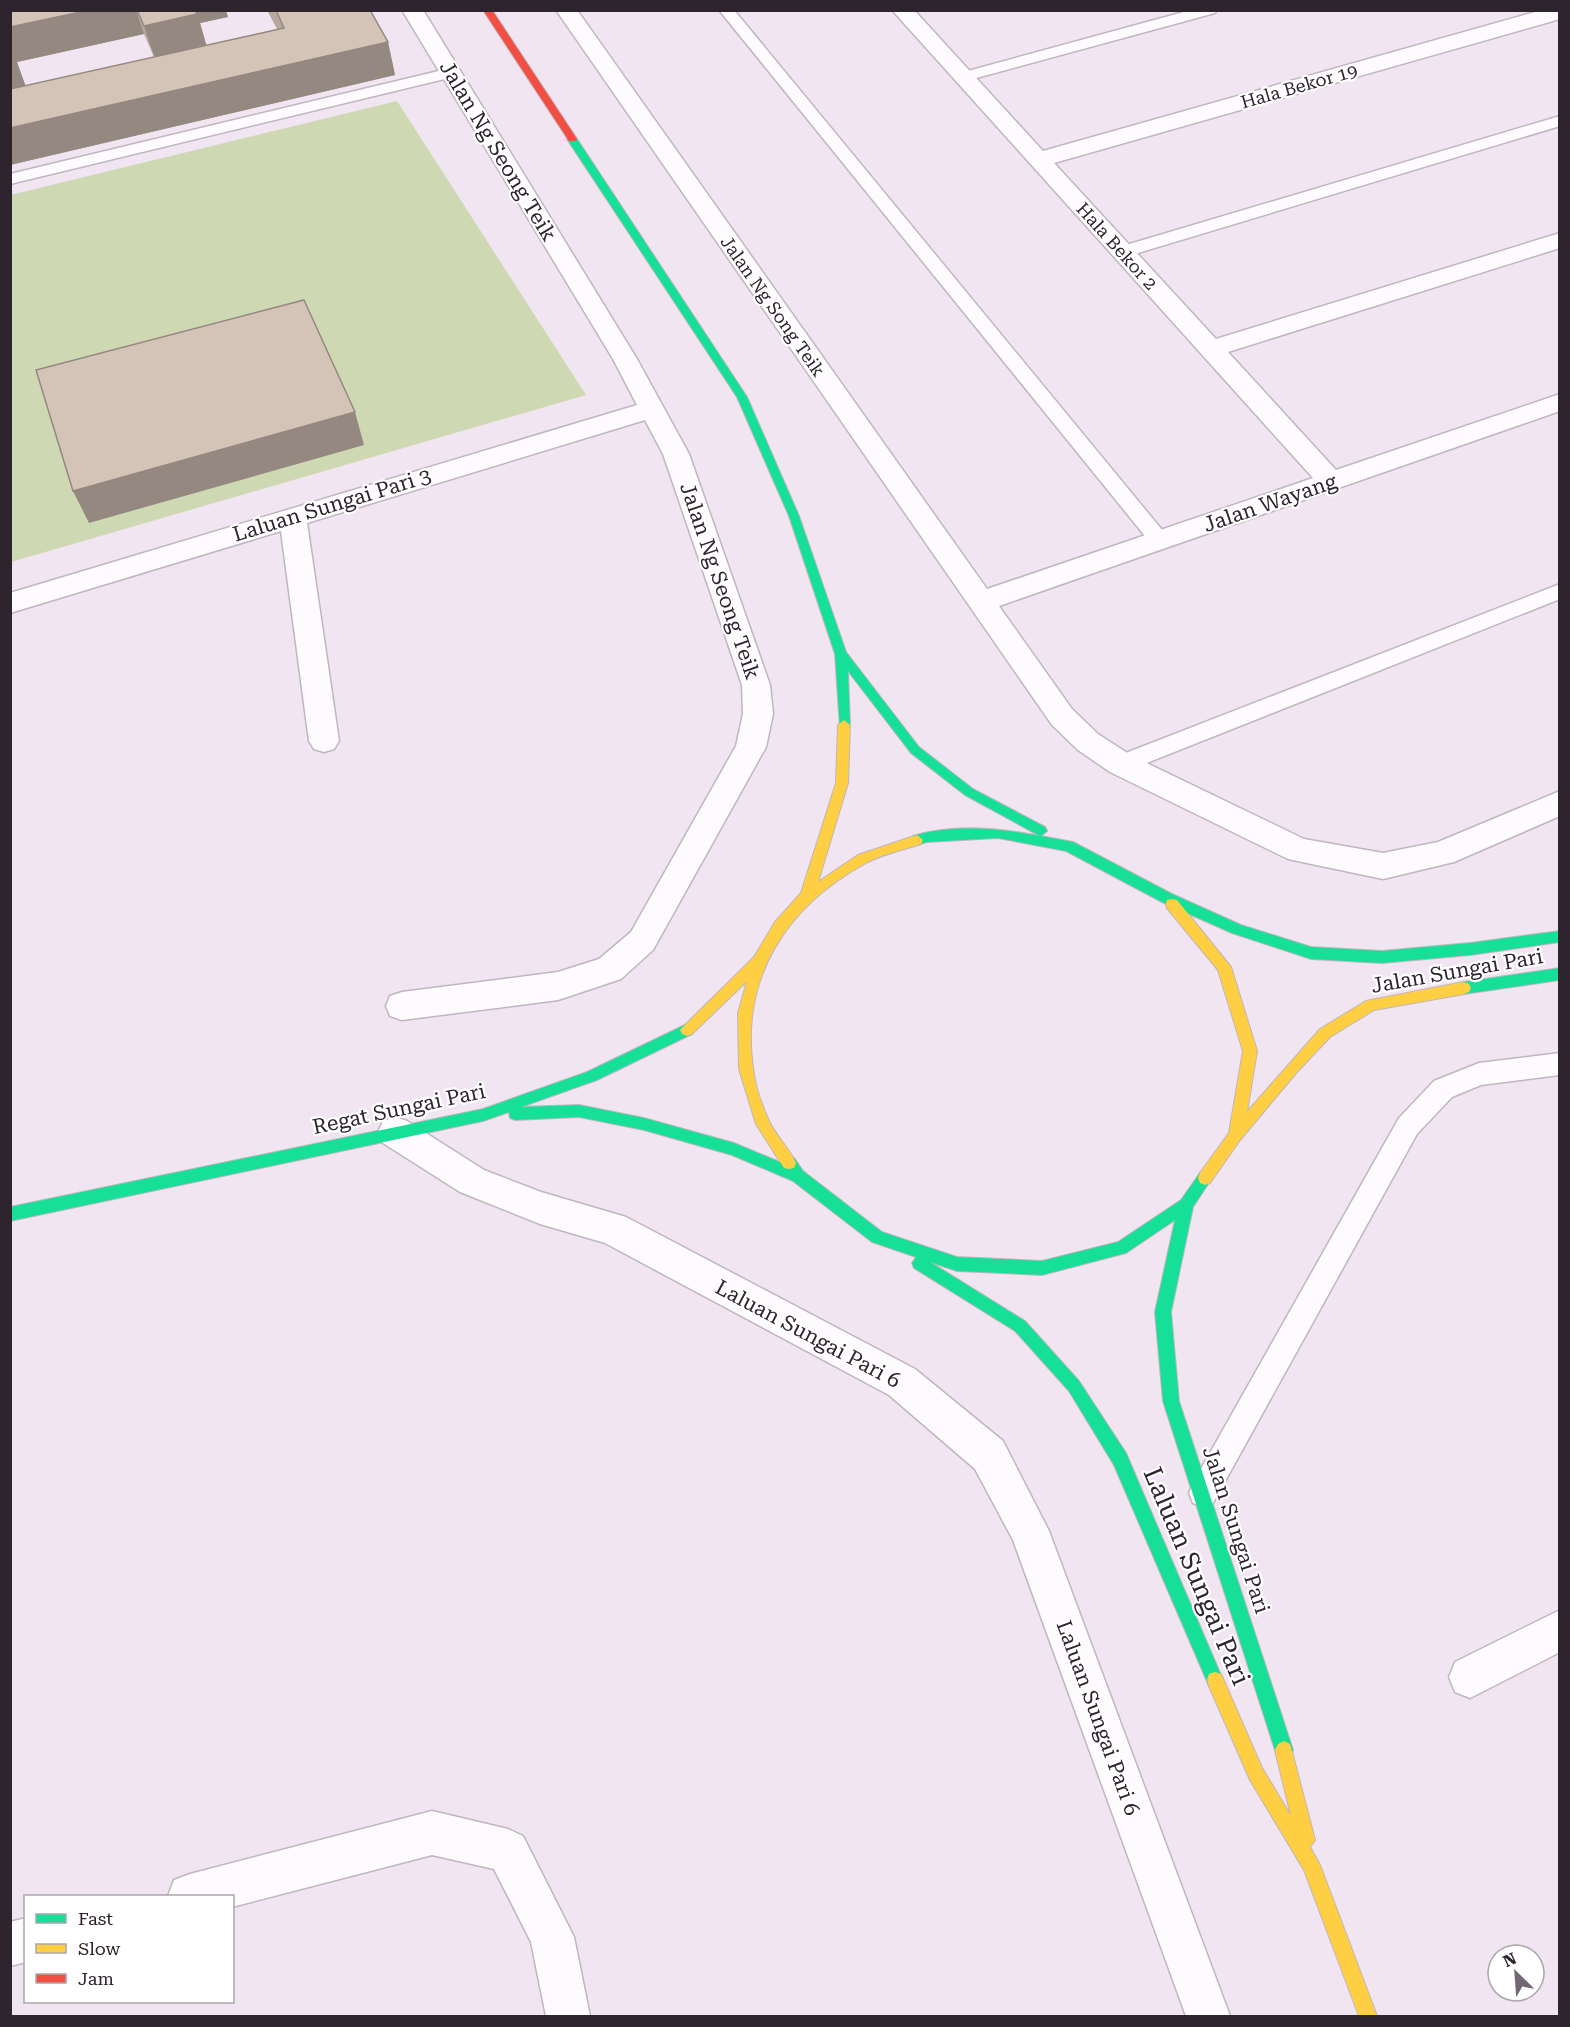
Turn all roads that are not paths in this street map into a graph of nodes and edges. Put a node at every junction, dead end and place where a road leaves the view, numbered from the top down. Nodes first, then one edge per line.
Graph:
1 (412, 10) edge
2 (487, 10) edge
3 (566, 10) edge
4 (726, 10) edge
5 (902, 10) edge
6 (1210, 10) edge
7 (1560, 12) edge
8 (451, 74) junction
9 (963, 77) junction
10 (1560, 121) edge
11 (1038, 160) junction
12 (10, 179) edge
13 (1560, 240) edge
14 (1122, 252) junction
15 (1212, 350) junction
16 (1560, 402) edge
17 (653, 409) junction
18 (1332, 482) junction
19 (293, 516) junction
20 (1160, 541) junction
21 (1560, 591) edge
22 (981, 602) junction
23 (10, 603) edge
24 (841, 654) junction
25 (324, 741) dead end
26 (1121, 764) junction
27 (1560, 803) edge
28 (1069, 846) junction
29 (807, 896) junction
30 (1167, 898) junction
31 (1560, 936) edge
32 (759, 961) junction
33 (1560, 974) edge
34 (402, 1006) dead end
35 (1560, 1064) edge
36 (483, 1115) junction
37 (395, 1132) junction
38 (1236, 1136) junction
39 (798, 1176) junction
40 (1186, 1205) junction
41 (10, 1214) edge
42 (877, 1237) junction
43 (1203, 1493) junction
44 (1560, 1630) edge
45 (1470, 1677) dead end
46 (1311, 1865) junction
47 (194, 1895) edge
48 (568, 2016) edge
49 (1208, 2016) edge
50 (1368, 2016) edge

1 - 8 street, Jalan Ng Seong Teik
2 - 24 main road
3 - 22 street, Jalan Ng Song Teik
4 - 20 lane
5 - 9 street, Hala Bekor 2
6 - 9 lane
7 - 11 street, Hala Bekor 19
8 - 12 lane
8 - 17 street, Jalan Ng Seong Teik
9 - 11 street, Hala Bekor 2
10 - 14 lane
11 - 14 street, Hala Bekor 2
13 - 15 street
14 - 15 street, Hala Bekor 2
15 - 18 street, Hala Bekor 2
16 - 18 street, Jalan Wayang
17 - 19 street, Laluan Sungai Pari 3
17 - 34 street, Jalan Ng Seong Teik
18 - 20 street, Jalan Wayang
19 - 23 street, Laluan Sungai Pari 3
19 - 25 street
20 - 22 street, Jalan Wayang
21 - 26 lane
22 - 26 street, Jalan Ng Song Teik
24 - 28 main road
24 - 29 main road
26 - 27 street, Jalan Ng Song Teik
28 - 29 main road
28 - 30 main road
29 - 32 main road
30 - 31 main road
30 - 38 main road
32 - 36 main road, Regat Sungai Pari
32 - 39 main road
33 - 38 main road, Jalan Sungai Pari
35 - 43 lane
36 - 37 main road, Regat Sungai Pari
36 - 39 main road
37 - 41 main road, Regat Sungai Pari
37 - 49 street, Laluan Sungai Pari 6
38 - 40 main road, Jalan Sungai Pari
39 - 42 main road
40 - 42 main road
40 - 43 main road, Jalan Sungai Pari
42 - 46 main road, Laluan Sungai Pari
43 - 46 main road, Jalan Sungai Pari
44 - 45 street
46 - 50 main road, Laluan Sungai Pari
47 - 48 street

